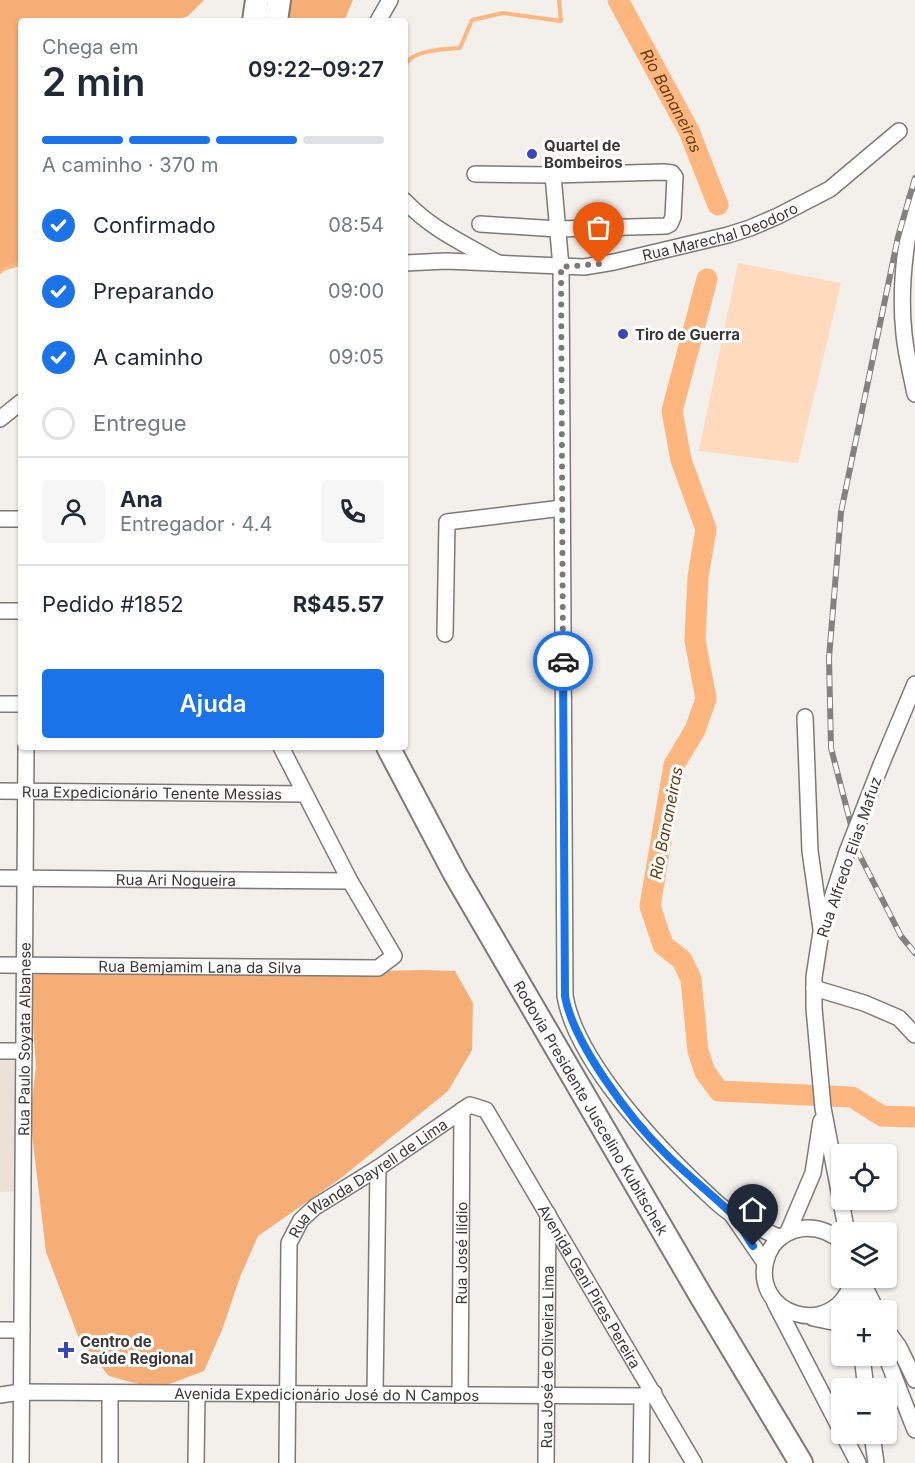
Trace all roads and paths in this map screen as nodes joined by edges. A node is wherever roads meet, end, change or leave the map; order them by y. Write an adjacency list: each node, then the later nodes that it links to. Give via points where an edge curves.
1 (257, 0): 4 (highway)
2 (279, 0): 5 (highway)
3 (390, 0): 6 (street)
4 (254, 18)
5 (276, 18)
6 (380, 18)
7 (899, 130): 16 (street, Rua Marechal Deodoro, via 830,189 769,220 728,235 614,262)
8 (476, 174): 9 (street)
9 (553, 175): 13 (street); 13 (street, via 664,172 675,177 674,218 670,224)
10 (915, 198): 17 (street, via 906,239 903,290 904,334)
11 (408, 204): 15 (street, via 443,233)
12 (480, 224): 13 (street)
13 (558, 229): 16 (street)
14 (408, 263): 15 (street, Rua Marechal Deodoro)
15 (500, 264): 16 (street, Rua Marechal Deodoro)
16 (561, 267): 20 (street)
17 (915, 394)
18 (18, 405): 19 (street)
19 (0, 420)
20 (562, 508): 25 (street, via 447,522); 52 (street, via 567,1008 592,1061 632,1115 663,1151)
21 (0, 519): 22 (street)
22 (18, 519)
23 (0, 611): 24 (street)
24 (18, 611)
25 (445, 634)
26 (915, 684): 40 (street, Rua Alfredo Elias Mafuz, bridge, via 848,852)
27 (0, 704): 28 (street)
28 (18, 704)
29 (805, 717): 40 (street, via 810,851)
30 (26, 750): 35 (street, Rua Paulo Soyata Albanese)
31 (282, 750): 36 (street)
32 (372, 750): 86 (highway, Rodovia Presidente Juscelino Kubitschek, via 393,793)
33 (390, 750): 87 (highway, Rodovia Presidente Juscelino Kubitschek, via 455,874)
34 (0, 791): 35 (street, Rua Expedicionário Tenente Messias)
35 (26, 791): 36 (street, Rua Expedicionário Tenente Messias); 38 (street, Rua Paulo Soyata Albanese)
36 (304, 794): 39 (street)
37 (0, 878): 38 (street, Rua Ari Nogueira)
38 (25, 878): 39 (street, Rua Ari Nogueira); 42 (street, Rua Paulo Soyata Albanese)
39 (350, 881): 42 (street, Rua Bemjamim Lana da Silva, via 393,956 378,968)
40 (821, 932): 43 (street, Rua Alfredo Elias Mafuz)
41 (0, 965): 42 (street, Rua Bemjamim Lana da Silva)
42 (24, 966): 46 (street, Rua Paulo Soyata Albanese)
43 (814, 988): 44 (street, via 899,1018); 47 (street, Rua Alfredo Elias Mafuz)
44 (915, 1035)
45 (0, 1051): 46 (street)
46 (24, 1051): 62 (street, Rua Paulo Soyata Albanese)
47 (823, 1108): 53 (street, Rua Alfredo Elias Mafuz); 55 (street, Rua Alfredo Elias Mafuz, via 813,1173)
48 (462, 1110): 49 (street, Rua Wanda Dayrell de Lima, via 470,1106); 50 (street, Rua Wanda Dayrell de Lima); 73 (street, Rua José Ilídio)
49 (486, 1110): 51 (street, Avenida Geni Pires Pereira)
50 (378, 1168): 69 (street, Rua Wanda Dayrell de Lima, via 315,1207 301,1220 289,1243); 70 (street)
51 (548, 1213): 71 (street, Avenida Geni Pires Pereira); 74 (street, Rua José de Oliveira Lima)
52 (730, 1213): 55 (street); 56 (street)
53 (845, 1222)
54 (831, 1233): 55 (street, via 803,1228)
55 (784, 1235): 56 (street, Rua Alfredo Elias Mafuz, via 770,1249)
56 (765, 1263): 58 (street, via 766,1287)
57 (851, 1288): 59 (street, via 833,1310)
58 (772, 1297): 59 (street, via 794,1314); 75 (street)
59 (807, 1317): 60 (street)
60 (831, 1322)
61 (0, 1330): 62 (street)
62 (22, 1330): 66 (street, Rua Paulo Soyata Albanese)
63 (897, 1361): 65 (street)
64 (895, 1366): 76 (street)
65 (915, 1380)
66 (21, 1392): 67 (street, Avenida Expedicionário José do N Campos); 72 (street, Avenida Expedicionário José do N Campos); 79 (street, Rua Paulo Soyata Albanese)
67 (110, 1393): 68 (street, Avenida Expedicionário José do N Campos); 80 (street)
68 (197, 1393): 69 (street, Avenida Expedicionário José do N Campos); 81 (street)
69 (288, 1394): 70 (street, Avenida Expedicionário José do N Campos); 82 (street, Rua Wanda Dayrell de Lima)
70 (375, 1394): 73 (street, Avenida Expedicionário José do N Campos)
71 (648, 1394): 74 (street, Avenida Expedicionário José do N Campos); 84 (street); 85 (street, Avenida Geni Pires Pereira)
72 (0, 1395)
73 (460, 1395): 74 (street, Avenida Expedicionário José do N Campos)
74 (546, 1395): 83 (street, Rua José de Oliveira Lima)
75 (831, 1412)
76 (914, 1421)
77 (848, 1444): 88 (street)
78 (873, 1444): 89 (street)
79 (21, 1463)
80 (110, 1463)
81 (196, 1463)
82 (287, 1463)
83 (546, 1463)
84 (641, 1463)
85 (694, 1463)
86 (784, 1463)
87 (801, 1463)
88 (858, 1463)
89 (876, 1463)

